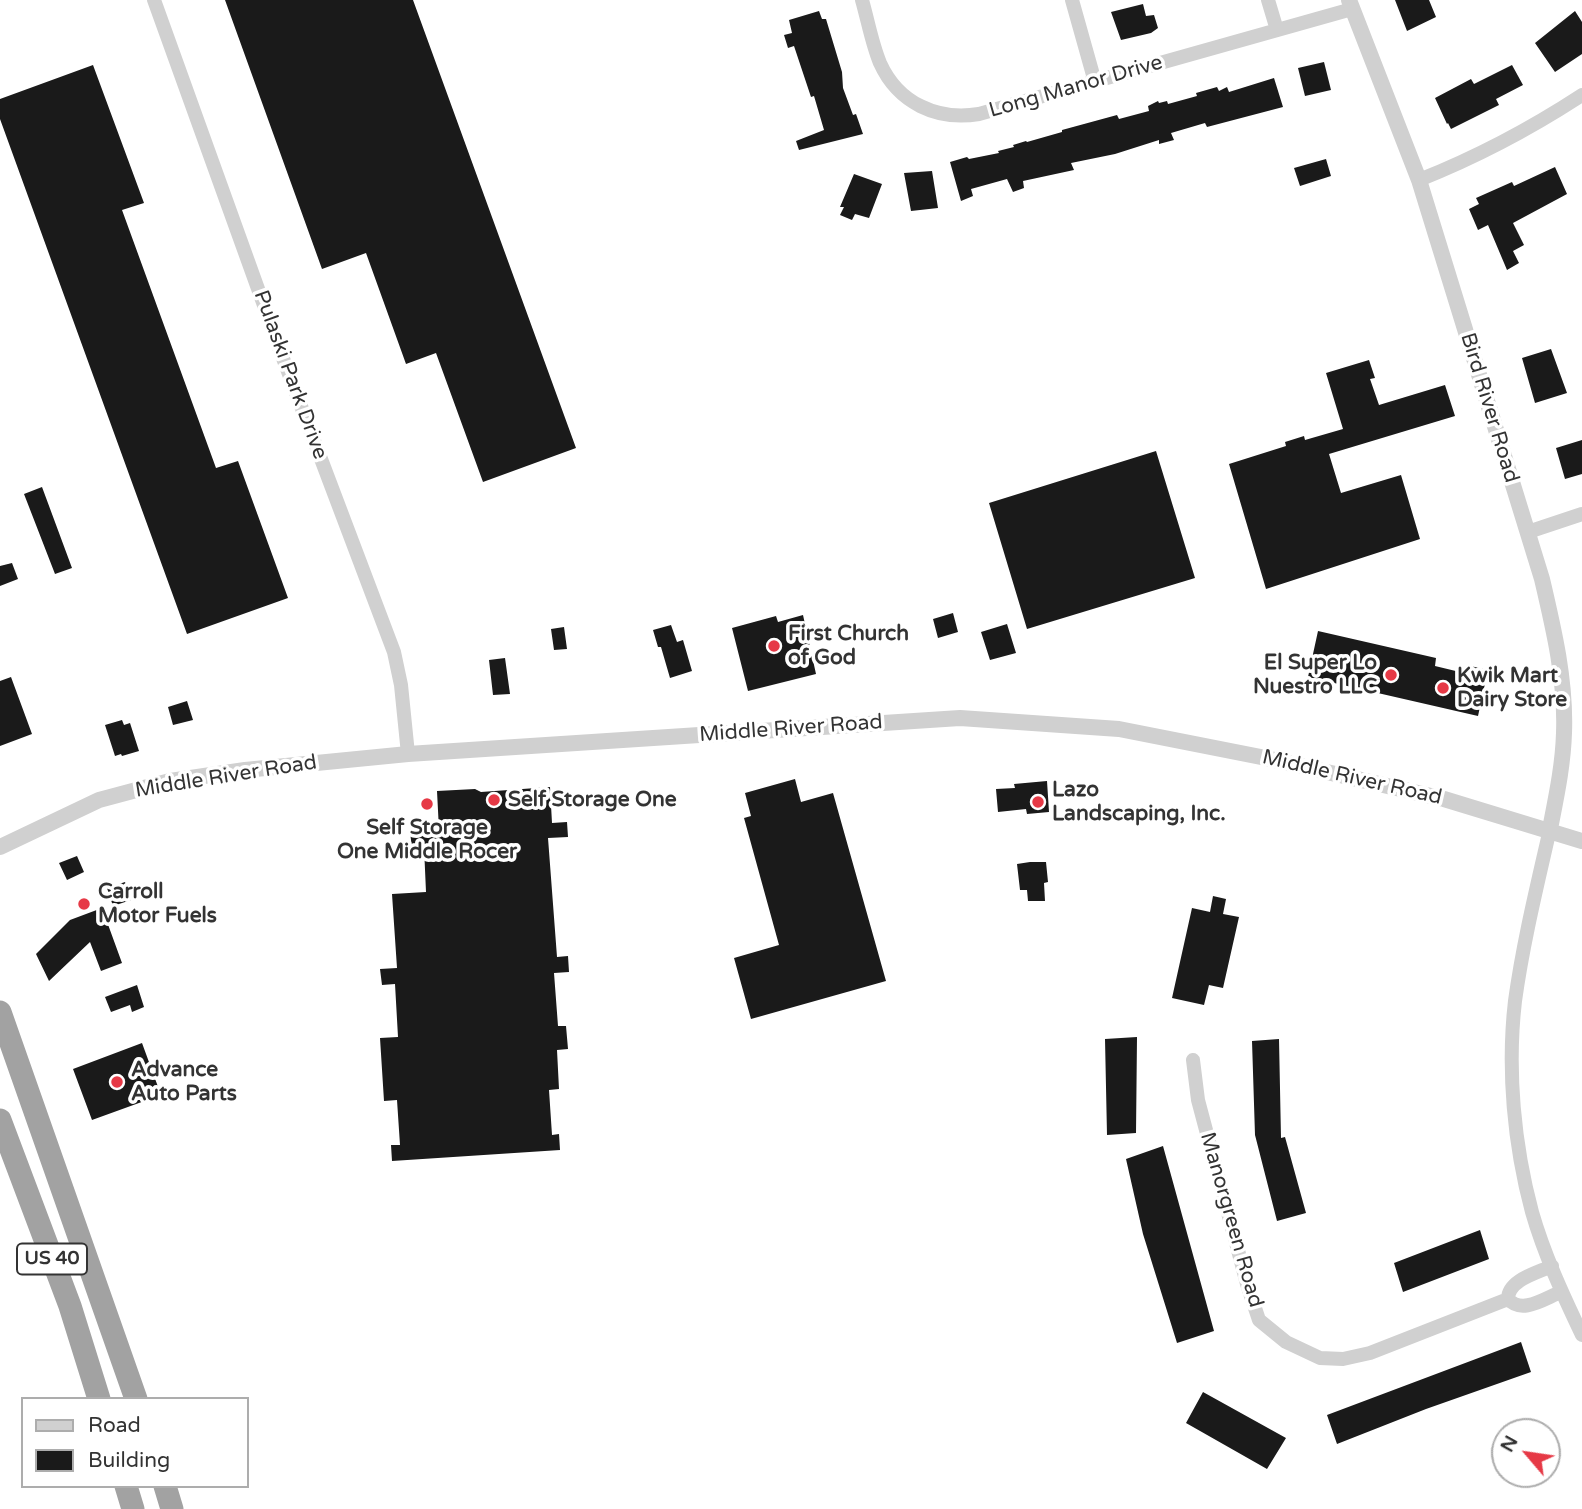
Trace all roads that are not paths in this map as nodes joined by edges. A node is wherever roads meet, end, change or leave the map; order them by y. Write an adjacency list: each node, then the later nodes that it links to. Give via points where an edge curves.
1 (154, 0): 12 (street, Pulaski Park Drive, via 394,652)
2 (862, 0): 7 (street, Long Manor Drive, via 887,77 899,92 929,111 964,117)
3 (1072, 0): 7 (street)
4 (1268, 0): 6 (street)
5 (1350, 4): 6 (street, Long Manor Drive); 9 (street, Bird River Road)
6 (1277, 30): 7 (street, Long Manor Drive)
7 (1095, 82)
8 (1582, 94): 9 (street, via 1510,139)
9 (1419, 180): 11 (street, Bird River Road)
10 (1582, 514): 11 (street)
11 (1528, 532): 13 (street, Bird River Road, via 1555,635 1562,684 1564,733)
12 (408, 754): 13 (street, Middle River Road, via 943,718 1013,720 1119,729 1266,758); 15 (street, Middle River Road, via 170,781 99,800)
13 (1550, 829): 14 (street, Middle River Road); 19 (street, via 1515,1001 1512,1048 1521,1160 1532,1213)
14 (1582, 841)
15 (0, 847)
16 (0, 1012): 24 (highway, US 40)
17 (1193, 1060): 21 (street, Manorgreen Road, via 1198,1100 1247,1284 1259,1320 1286,1342 1320,1357 1343,1359 1370,1353)
18 (0, 1120): 23 (highway, US 40, via 70,1306)
19 (1552, 1266): 20 (street); 21 (street, Manorgreen Road, via 1512,1285)
20 (1562, 1292): 21 (street, Manorgreen Road, via 1521,1308); 22 (street)
21 (1508, 1299)
22 (1582, 1335)
23 (98, 1397)
24 (135, 1397)
25 (127, 1488): 27 (highway)
26 (166, 1488): 28 (highway)
27 (133, 1509)
28 (172, 1509)

